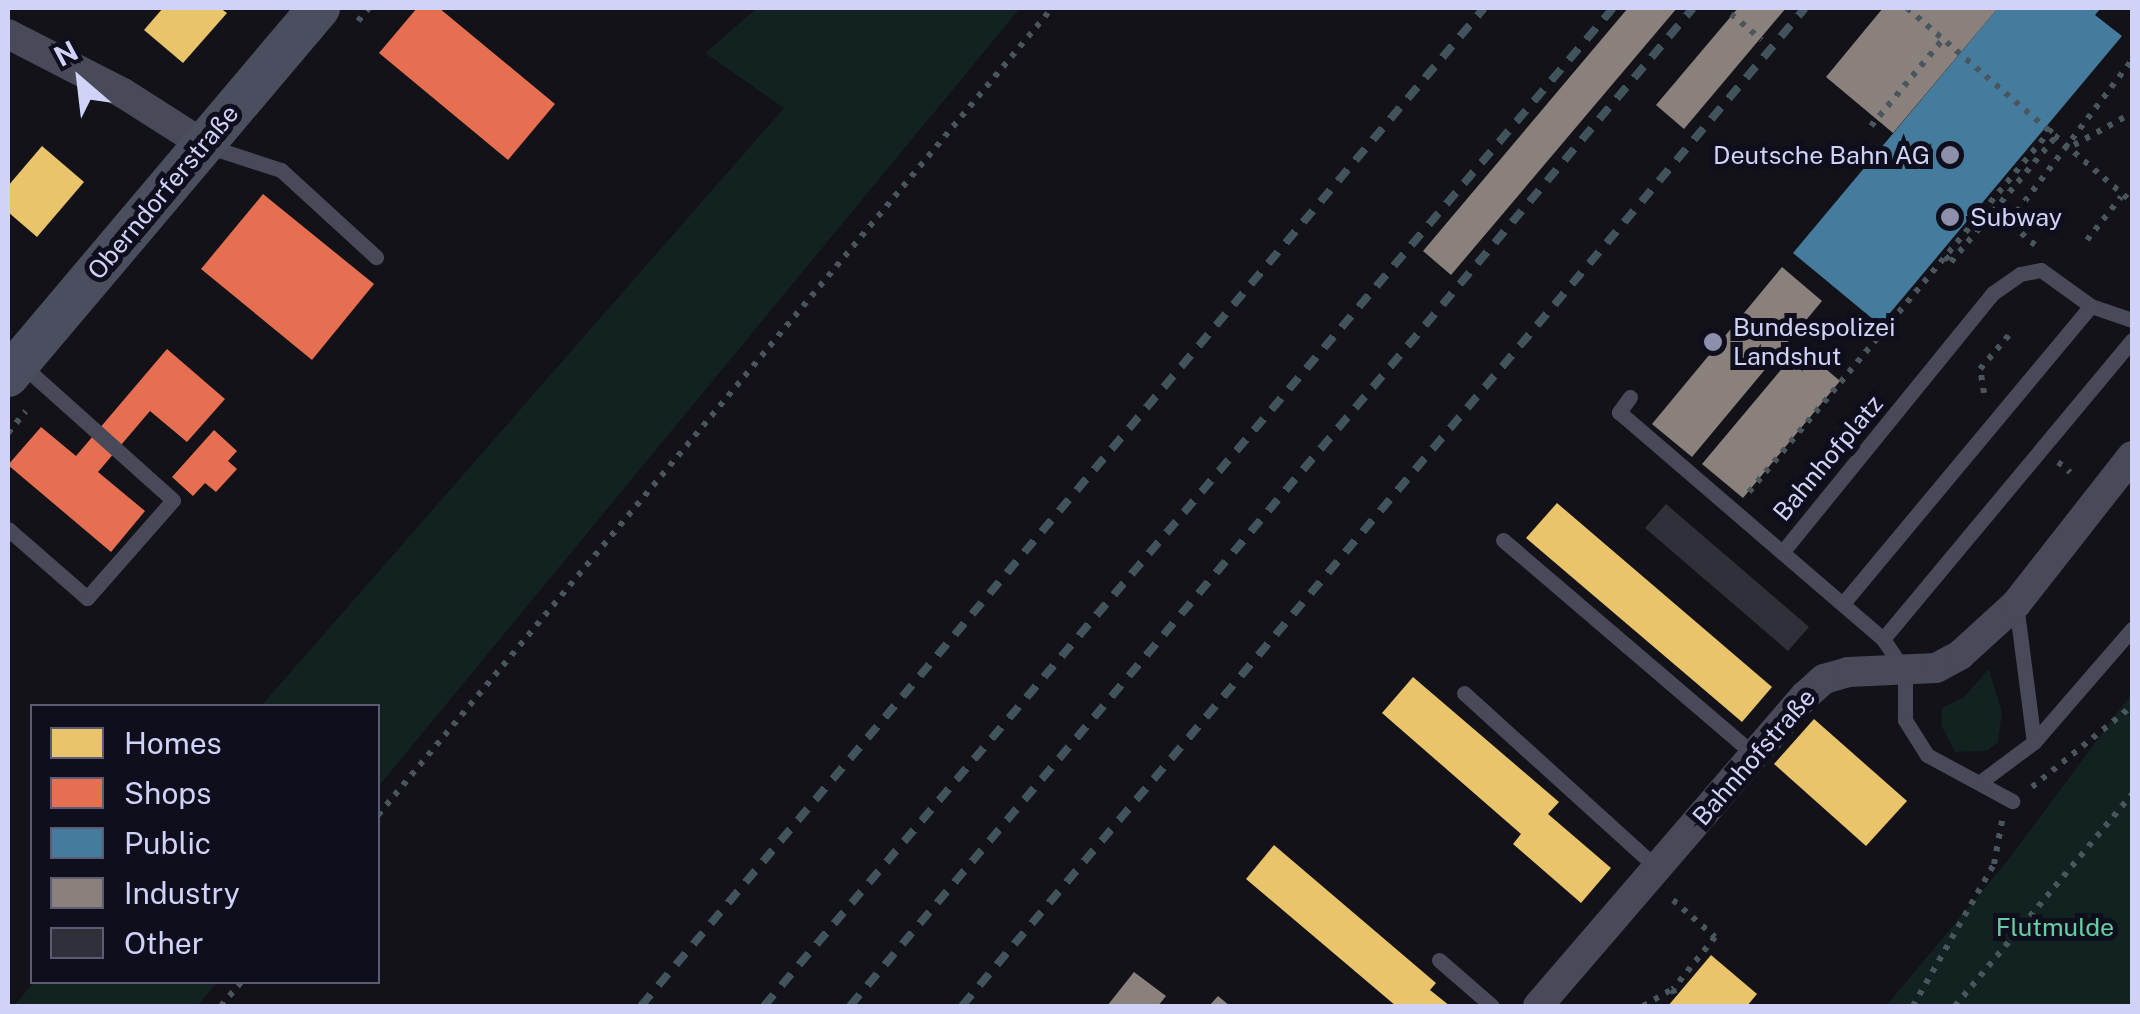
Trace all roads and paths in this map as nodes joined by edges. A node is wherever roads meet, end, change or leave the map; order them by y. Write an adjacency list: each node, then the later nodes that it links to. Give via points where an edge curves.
1 (319, 8): 12 (main road, Oberndorferstraße)
2 (1052, 8): 45 (path)
3 (1907, 8): 6 (path)
4 (1732, 14): 7 (path)
5 (8, 34): 12 (street)
6 (1944, 38): 10 (path); 11 (path)
7 (1762, 40)
8 (2132, 60): 13 (path)
9 (2132, 113): 13 (path)
10 (1871, 126)
11 (2055, 130): 13 (path); 20 (path, via 1952,262 1945,256)
12 (203, 144): 18 (lane, via 280,170); 25 (main road, Oberndorferstraße)
13 (2073, 145): 14 (path); 17 (path, via 2009,222)
14 (2121, 198): 15 (path); 16 (path)
15 (2132, 202)
16 (2087, 240)
17 (2034, 241)
18 (376, 257)
19 (2092, 306): 21 (lane, Bahnhofplatz); 32 (lane, Bahnhofplatz, via 2042,270 2020,274 1993,293); 33 (lane)
20 (1894, 318): 22 (path); 29 (path)
21 (2132, 320)
22 (1882, 324)
23 (2008, 335): 27 (path, via 1980,370)
24 (2132, 340): 36 (lane)
25 (13, 369): 30 (lane, via 173,500 87,598)
26 (1630, 397): 29 (lane, via 1619,412)
27 (1986, 402)
28 (2132, 456): 34 (street, Bahnhofstraße)
29 (1735, 509): 32 (lane)
30 (8, 530)
31 (1503, 540): 41 (lane)
32 (1784, 550): 33 (lane, Bahnhofplatz)
33 (1845, 601): 36 (lane, Bahnhofplatz)
34 (2016, 604): 37 (street, Bahnhofstraße, via 1960,655 1936,668); 40 (lane)
35 (2132, 629): 40 (lane)
36 (1883, 639): 37 (lane, Bahnhofplatz)
37 (1905, 672): 41 (street, Bahnhofstraße, via 1824,679); 42 (lane, via 1900,700 1914,739 1943,768)
38 (1464, 693): 46 (lane)
39 (2132, 706): 44 (path)
40 (2034, 742): 42 (lane)
41 (1755, 755): 46 (street, Bahnhofstraße)
42 (1983, 780): 44 (lane)
43 (2132, 794): 54 (path)
44 (2012, 801): 53 (path, via 1994,864)
45 (380, 812)
46 (1653, 874): 51 (street, Bahnhofstraße); 52 (path, via 1715,937 1674,992)
47 (1439, 960): 50 (lane)
48 (239, 984): 49 (path)
49 (221, 1006)
50 (1492, 1006)
51 (1538, 1006)
52 (1643, 1006)
53 (1914, 1006)
54 (1955, 1006)

